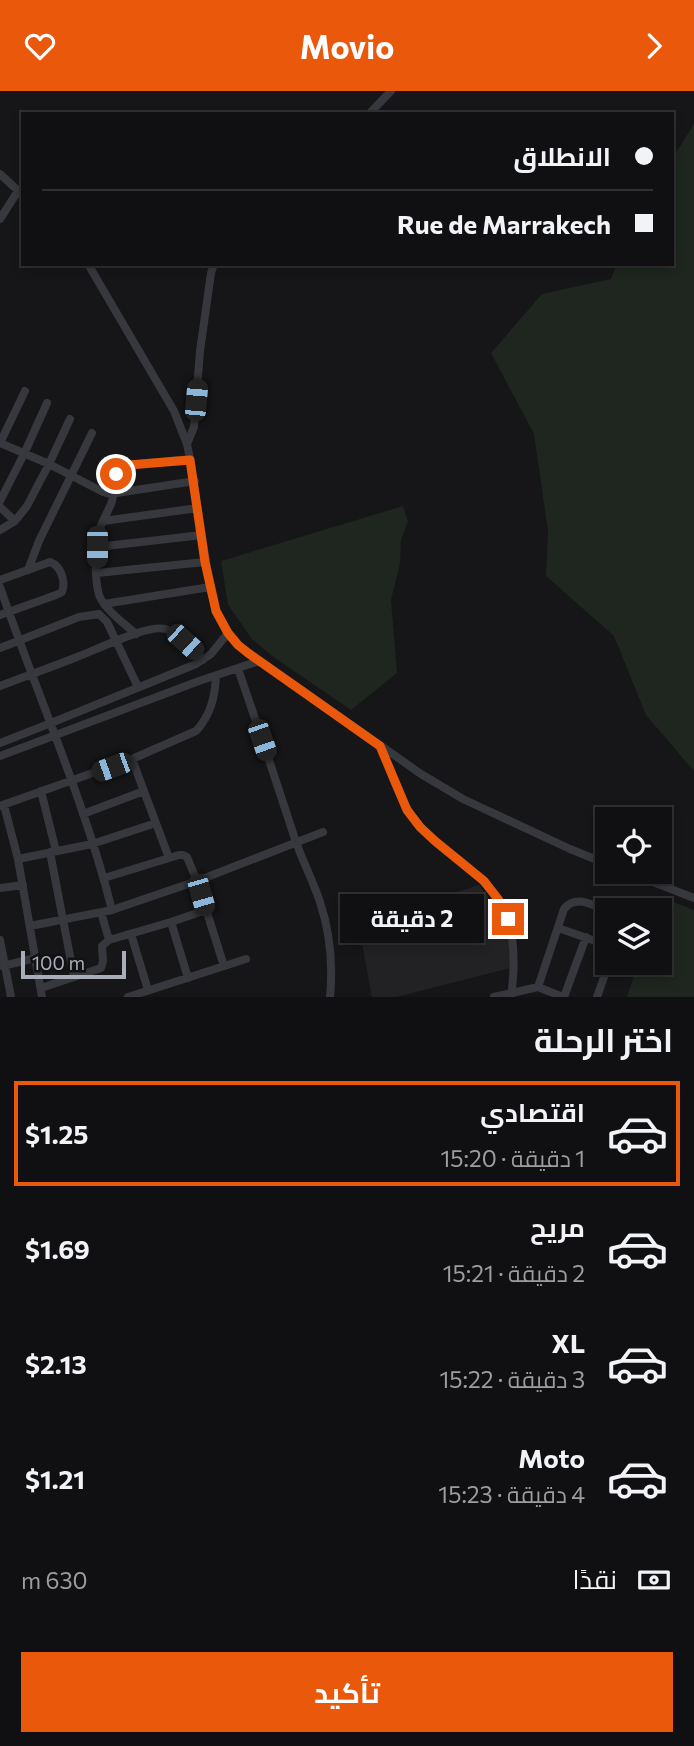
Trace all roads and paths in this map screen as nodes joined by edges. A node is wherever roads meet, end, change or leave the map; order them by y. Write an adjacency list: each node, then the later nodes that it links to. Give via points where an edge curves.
1 (390, 91): 2 (street)
2 (371, 112)
3 (0, 174): 4 (street)
4 (20, 193): 5 (street)
5 (0, 219)
6 (89, 266): 13 (street, via 174,411)
7 (213, 266): 13 (street, via 194,427)
8 (24, 391): 12 (street)
9 (47, 403): 14 (street)
10 (70, 419): 16 (street)
11 (92, 433): 17 (street)
12 (0, 443): 14 (street)
13 (187, 444): 15 (street)
14 (24, 454): 16 (street); 20 (street)
15 (190, 460): 18 (street); 19 (street, via 123,467)
16 (49, 464): 17 (street); 23 (street)
17 (72, 474): 19 (street); 29 (street)
18 (195, 481): 19 (street); 22 (street)
19 (109, 493): 24 (street, via 111,505)
20 (0, 501)
21 (0, 507): 23 (street)
22 (198, 508): 24 (street); 26 (street)
23 (15, 521): 25 (street)
24 (103, 521): 27 (street)
25 (0, 530)
26 (202, 535): 27 (street); 28 (street)
27 (97, 547): 30 (street)
28 (205, 562): 30 (street); 33 (street)
29 (28, 570): 31 (street); 35 (street, via 53,563 63,579 62,592)
30 (97, 573): 34 (street)
31 (0, 580)
32 (0, 587): 35 (street)
33 (210, 587): 34 (street); 36 (street)
34 (104, 604): 37 (street)
35 (4, 613): 38 (street)
36 (228, 633): 41 (street); 42 (street)
37 (136, 634): 39 (street); 41 (street, via 163,628)
38 (19, 641): 39 (street, via 93,614 103,616); 40 (street); 44 (street)
39 (117, 641): 44 (street); 47 (street)
40 (0, 648)
41 (203, 660): 47 (street)
42 (259, 661): 43 (street); 51 (street)
43 (238, 669): 45 (street); 61 (street)
44 (31, 673): 46 (street); 48 (street)
45 (216, 675): 49 (street); 53 (street, via 209,714 197,731)
46 (0, 685)
47 (138, 687): 48 (street)
48 (51, 723): 49 (street); 50 (street)
49 (56, 735): 52 (street); 54 (street)
50 (0, 743)
51 (380, 746): 66 (street, via 463,799); 96 (street, via 407,810 420,827 484,881 498,899 513,933)
52 (0, 756)
53 (132, 759): 54 (street); 56 (street)
54 (71, 781): 55 (street); 58 (street)
55 (41, 791): 57 (street); 63 (street)
56 (144, 791): 58 (street); 59 (street)
57 (2, 805): 65 (street)
58 (83, 814): 62 (street)
59 (156, 823): 62 (street); 64 (street)
60 (323, 831): 61 (street)
61 (297, 843): 68 (street); 99 (street, via 330,942)
62 (92, 844): 63 (street); 67 (street)
63 (53, 851): 65 (street); 77 (street)
64 (169, 858): 67 (street); 68 (street, via 187,857)
65 (18, 859): 70 (street)
66 (595, 859)
67 (104, 878): 74 (street)
68 (197, 881): 74 (street); 75 (street)
69 (658, 884): 72 (street)
70 (23, 885): 71 (street); 79 (street)
71 (0, 888)
72 (694, 898)
73 (595, 906): 80 (street, via 582,901 569,903)
74 (112, 910): 76 (street)
75 (206, 910): 78 (street); 89 (street)
76 (101, 912): 77 (street); 84 (street)
77 (63, 919): 79 (street); 91 (street)
78 (171, 922): 81 (street); 92 (street)
79 (30, 926): 86 (street)
80 (558, 928): 82 (street); 93 (street)
81 (131, 934): 84 (street); 94 (street)
82 (586, 937): 85 (street); 102 (street)
83 (0, 940): 88 (street)
84 (109, 940): 91 (street, via 102,946 101,968)
85 (595, 940)
86 (35, 958): 88 (street); 95 (street)
87 (246, 959): 89 (street)
88 (3, 966): 97 (street)
89 (224, 966): 92 (street)
90 (605, 975): 103 (street)
91 (74, 977): 95 (street)
92 (188, 978): 94 (street)
93 (538, 988): 96 (street); 101 (street); 102 (street)
94 (148, 991): 98 (street)
95 (42, 993)
96 (512, 995): 100 (street)
97 (11, 997)
98 (128, 997)
99 (330, 997)
100 (494, 997)
101 (542, 997)
102 (563, 997)
103 (597, 997)

